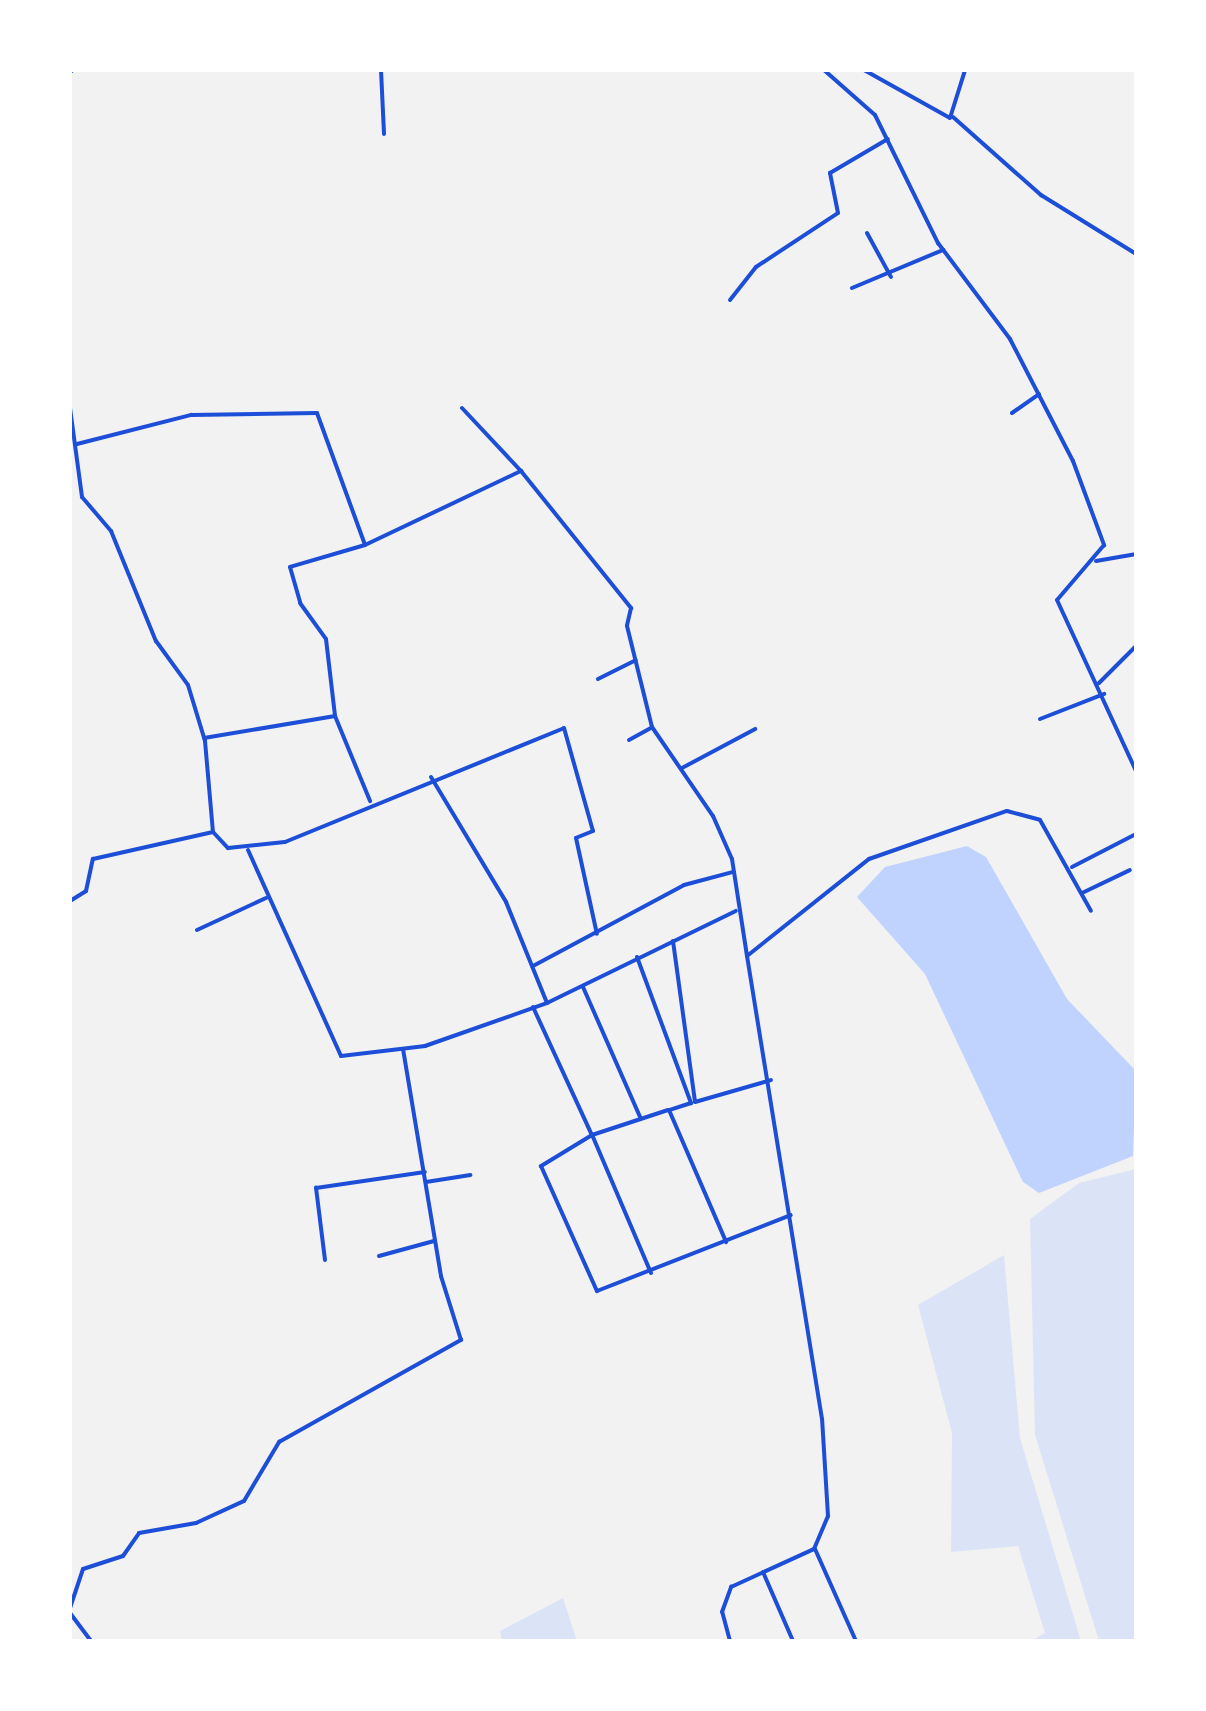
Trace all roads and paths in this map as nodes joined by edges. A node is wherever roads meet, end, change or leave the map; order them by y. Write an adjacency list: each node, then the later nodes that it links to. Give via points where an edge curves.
1 (382, 70): 7 (street)
2 (824, 70): 5 (street)
3 (864, 70): 6 (street)
4 (965, 70): 6 (street)
5 (836, 71): 8 (street)
6 (953, 116): 11 (street, via 1041,196)
7 (384, 134)
8 (888, 138): 10 (street); 14 (street, via 830,173 838,213 756,267)
9 (867, 234): 12 (street)
10 (943, 250): 12 (street); 15 (street)
11 (1136, 254)
12 (891, 277): 13 (street)
13 (852, 288)
14 (730, 300)
15 (1039, 394): 18 (street); 23 (street, via 1102,538)
16 (70, 408): 19 (street)
17 (462, 408): 20 (street)
18 (1012, 413)
19 (77, 444): 21 (street, via 192,415 317,413); 33 (street, via 82,497 111,531)
20 (521, 470): 21 (street); 25 (street, via 630,608)
21 (366, 545): 29 (street, via 291,560 300,604 326,639)
22 (1136, 554): 23 (street)
23 (1096, 561): 27 (street, via 1057,600)
24 (1136, 646): 27 (street)
25 (636, 660): 26 (street); 31 (street)
26 (598, 679)
27 (1098, 683): 28 (street)
28 (1104, 694): 30 (street); 36 (street)
29 (336, 716): 33 (street); 38 (street)
30 (1040, 719)
31 (652, 727): 34 (street); 35 (street)
32 (755, 729): 35 (street)
33 (204, 738): 39 (street)
34 (629, 740)
35 (682, 768): 44 (street, via 726,839)
36 (1136, 772)
37 (431, 777): 38 (street); 51 (street, via 564,728 593,831 576,838); 55 (street)
38 (370, 801): 41 (street)
39 (213, 832): 41 (street, via 232,851); 47 (street, via 93,859 86,892)
40 (1136, 834): 42 (street)
41 (248, 850): 46 (street)
42 (1072, 868): 45 (street); 53 (street, via 1040,820 1007,811 869,860)
43 (1130, 870): 45 (street)
44 (732, 872): 48 (street); 51 (street, via 684,885)
45 (1082, 893): 49 (street)
46 (266, 898): 50 (street); 59 (street, via 333,1051)
47 (70, 901)
48 (736, 911): 52 (street); 53 (street)
49 (1091, 911)
50 (197, 930)
51 (597, 934): 55 (street)
52 (672, 941): 54 (street); 61 (street)
53 (747, 956): 60 (street)
54 (636, 957): 56 (street); 61 (street)
55 (534, 966): 57 (street)
56 (582, 986): 57 (street); 63 (street)
57 (547, 1003): 58 (street)
58 (533, 1006): 59 (street); 64 (street)
59 (403, 1050): 65 (street)
60 (771, 1080): 61 (street); 68 (street)
61 (693, 1103): 62 (street)
62 (668, 1110): 63 (street); 70 (street)
63 (640, 1117): 64 (street)
64 (592, 1136): 73 (street); 73 (street, via 547,1156 542,1172 597,1291)
65 (425, 1172): 67 (street); 72 (street, via 316,1188)
66 (470, 1175): 67 (street)
67 (426, 1182): 69 (street)
68 (792, 1215): 70 (street); 74 (street, via 828,1484 826,1529)
69 (434, 1241): 71 (street); 76 (street, via 459,1342 278,1442 244,1501 196,1523 138,1533 123,1556 83,1569)
70 (726, 1242): 73 (street)
71 (380, 1256)
72 (326, 1260)
73 (651, 1273)
74 (814, 1549): 75 (street); 80 (street)
75 (763, 1572): 78 (street, via 727,1593); 79 (street)
76 (70, 1610): 77 (street)
77 (91, 1641)
78 (730, 1641)
79 (792, 1641)
80 (856, 1641)

